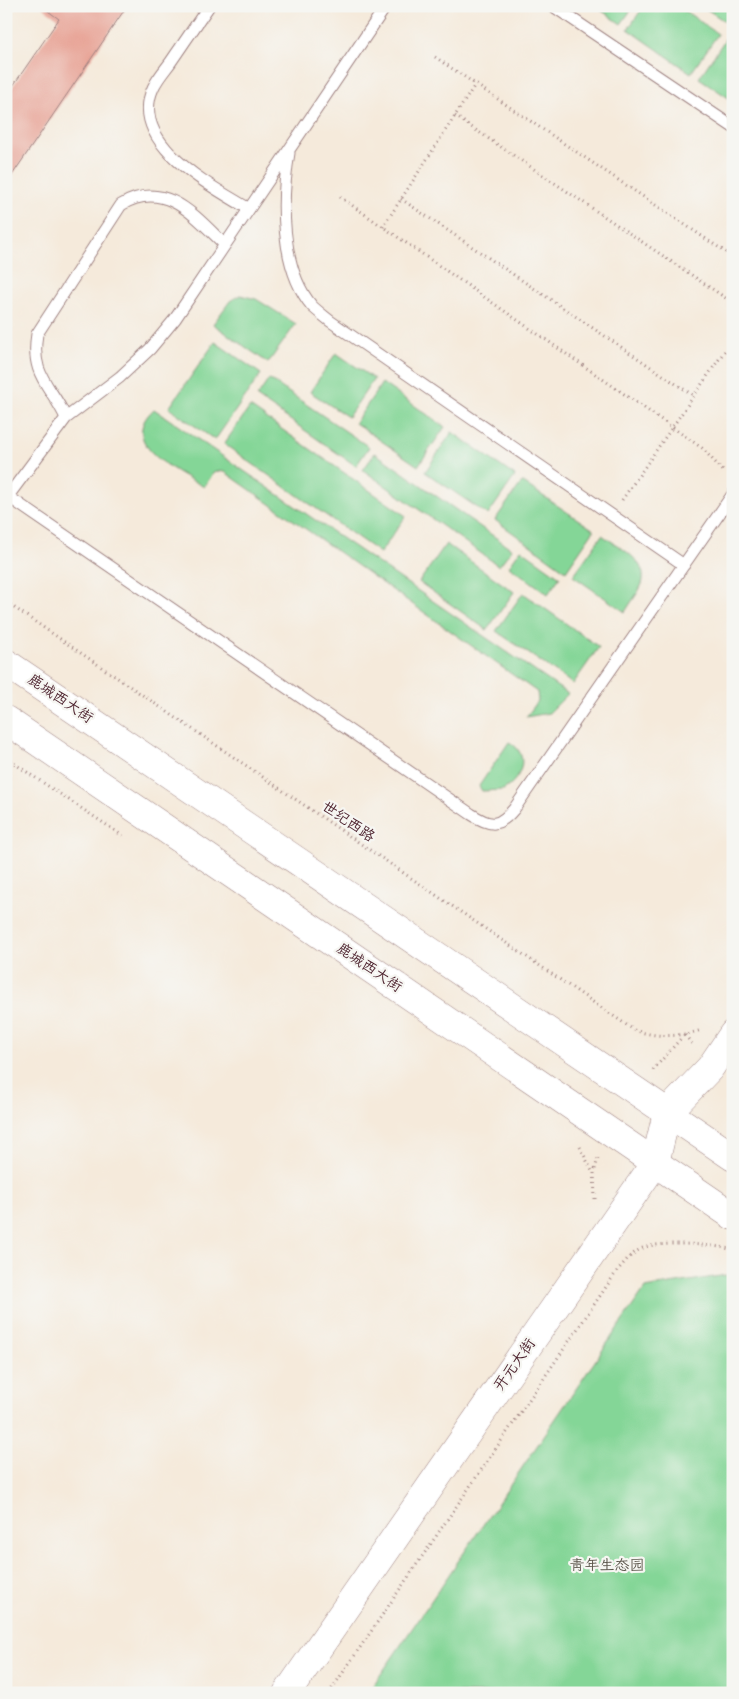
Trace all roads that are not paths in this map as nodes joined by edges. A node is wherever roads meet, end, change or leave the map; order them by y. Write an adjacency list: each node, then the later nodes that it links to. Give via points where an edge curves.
1 (209, 6): 8 (lane, via 154,86 150,113 159,141 170,155)
2 (386, 6): 5 (lane)
3 (396, 6): 5 (lane)
4 (553, 6): 6 (lane)
5 (378, 18): 7 (lane)
6 (733, 127)
7 (289, 148): 8 (lane); 13 (lane, via 284,224 297,279 312,306)
8 (249, 209): 9 (lane)
9 (225, 245): 10 (lane, via 175,319 150,349 120,377); 10 (lane, via 183,205 152,196 130,199 121,204 37,334 36,356 41,379 57,398)
10 (66, 418): 12 (lane)
11 (733, 494): 13 (lane)
12 (7, 495): 13 (lane, via 486,823 501,822 514,809)
13 (684, 565)
14 (6, 663): 17 (main road, 鹿城西大街)
15 (6, 720): 19 (main road, 鹿城西大街)
16 (733, 1034): 17 (main road, via 710,1068)
17 (667, 1113): 18 (main road, 鹿城西大街); 19 (main road, 开元大街)
18 (733, 1157)
19 (655, 1163): 20 (main road, 鹿城西大街); 21 (main road, 开元大街)
20 (733, 1216)
21 (287, 1693)

